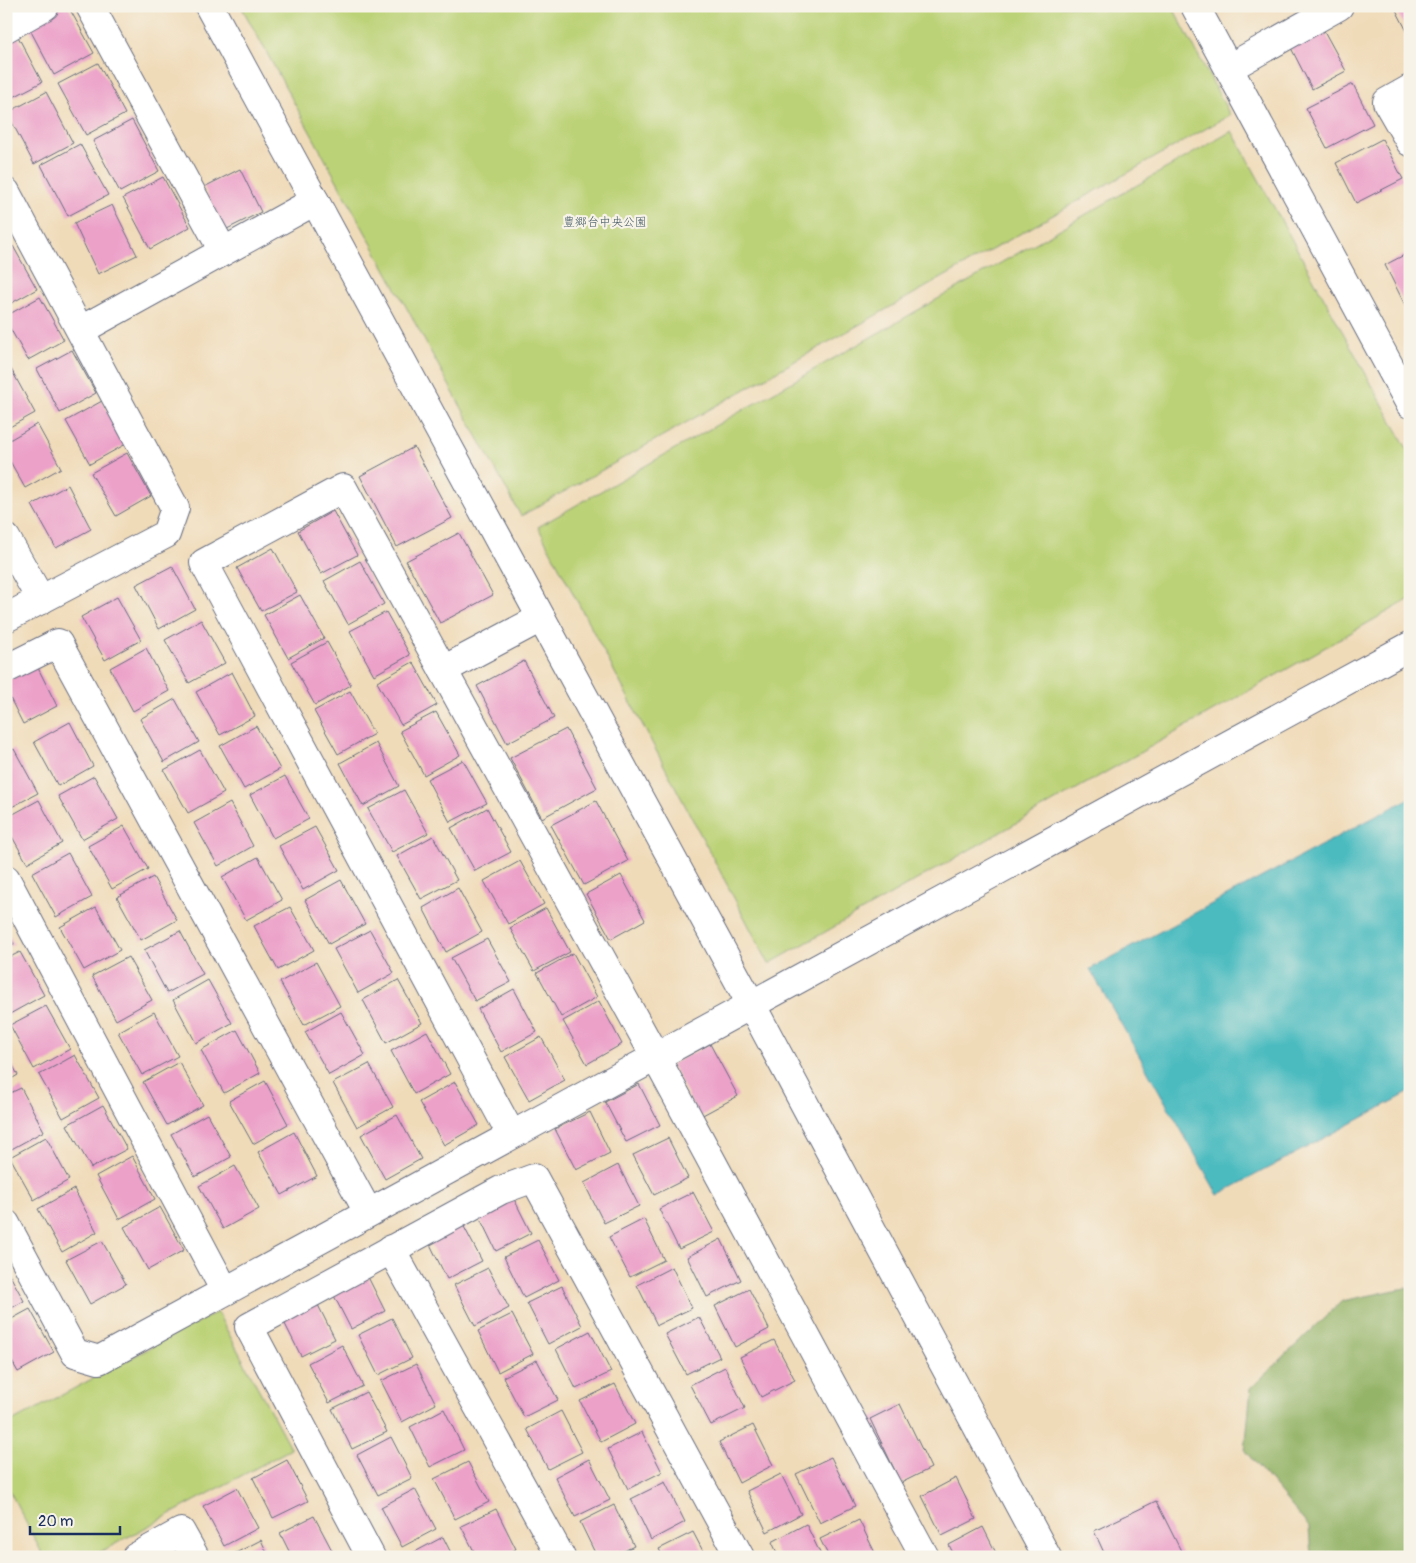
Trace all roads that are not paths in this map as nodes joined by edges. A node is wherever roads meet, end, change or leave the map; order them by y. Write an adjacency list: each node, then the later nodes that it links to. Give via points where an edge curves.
1 (45, 6): 6 (street)
2 (90, 6): 12 (street)
3 (209, 6): 11 (street)
4 (1195, 6): 7 (street)
5 (1339, 6): 7 (street)
6 (6, 28)
7 (1229, 68): 14 (street)
8 (1410, 89): 9 (street, via 1387,102)
9 (1410, 142)
10 (6, 192): 13 (street)
11 (315, 201): 12 (street); 18 (street)
12 (223, 251): 13 (street)
13 (81, 330): 16 (street, via 176,508 166,534)
14 (1410, 404)
15 (6, 538): 16 (street)
16 (41, 600): 17 (street)
17 (6, 618)
18 (542, 618): 21 (street); 23 (street)
19 (1410, 646): 23 (street)
20 (6, 669): 26 (street, via 58,643)
21 (443, 670): 24 (street); 25 (street, via 343,488 204,563)
22 (6, 878): 29 (street)
23 (751, 1004): 24 (street); 36 (street)
24 (655, 1056): 25 (street); 35 (street)
25 (511, 1134): 26 (street)
26 (368, 1212): 29 (street)
27 (6, 1224): 29 (street, via 75,1353 99,1360)
28 (391, 1250): 32 (street, via 249,1327); 33 (street); 34 (street, via 501,1190 534,1178)
29 (225, 1291)
30 (136, 1557): 31 (street, via 181,1532)
31 (195, 1557)
32 (371, 1557)
33 (561, 1557)
34 (740, 1557)
35 (924, 1557)
36 (1048, 1557)

